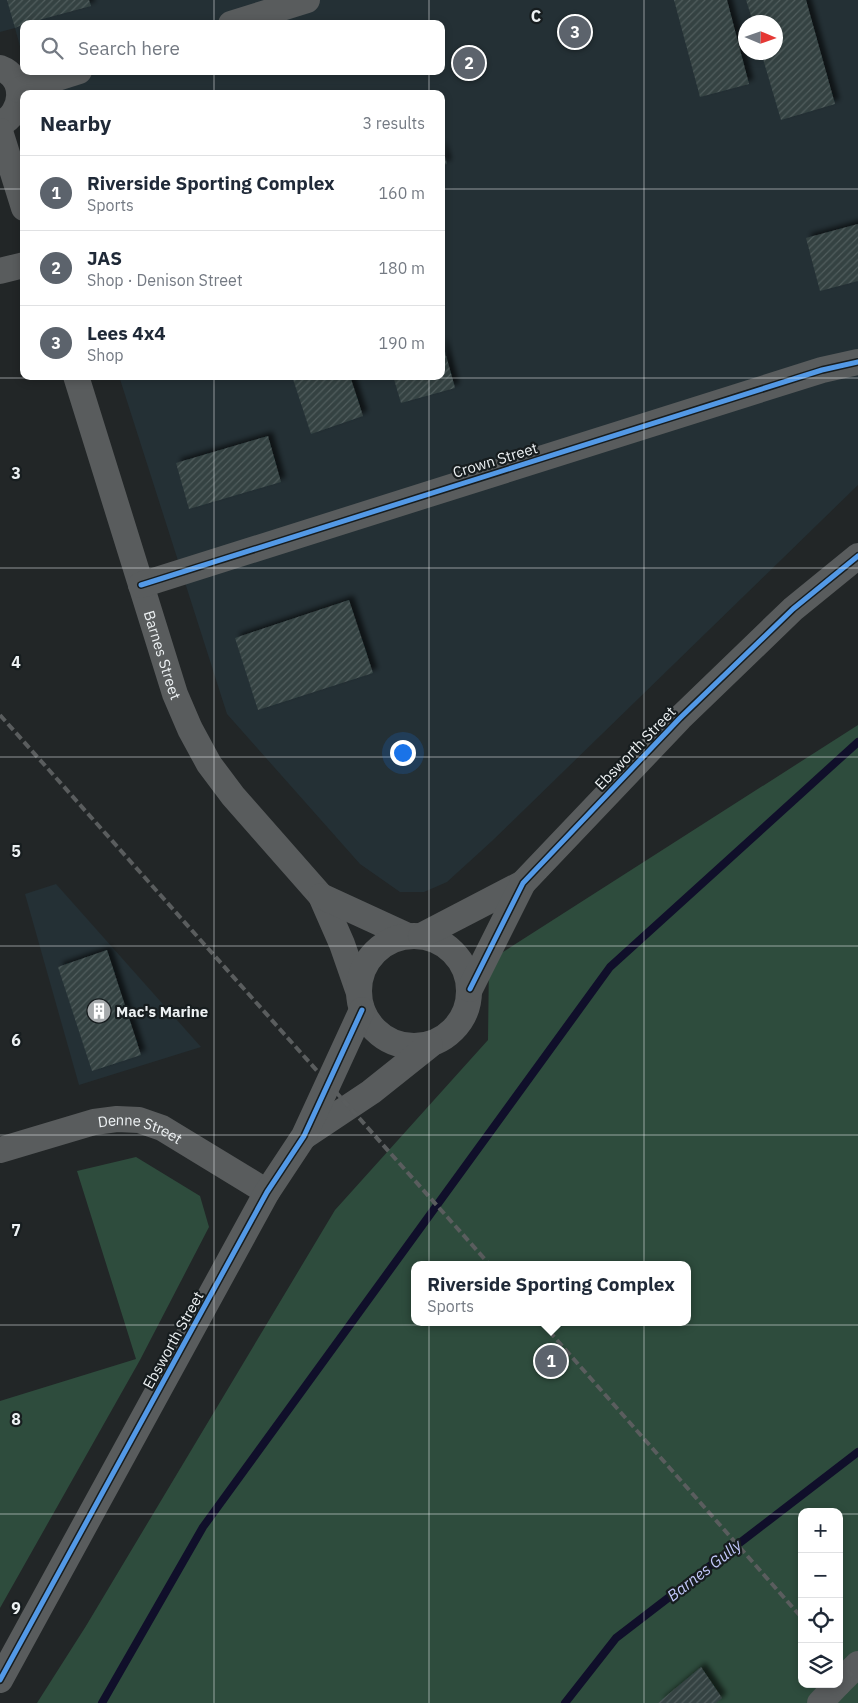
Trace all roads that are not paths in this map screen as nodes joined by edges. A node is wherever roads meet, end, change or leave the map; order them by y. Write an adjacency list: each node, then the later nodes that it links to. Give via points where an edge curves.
1 (306, 0): 2 (street)
2 (244, 20)
3 (0, 68): 5 (street, via 12,76)
4 (67, 75): 5 (street)
5 (20, 90): 6 (street, via 18,108 13,116)
6 (0, 124)
7 (0, 131): 8 (street)
8 (20, 195)
9 (20, 266): 10 (street)
10 (0, 271)
11 (858, 362): 14 (street, Crown Street, via 822,370)
12 (77, 380): 14 (street, Barnes Street)
13 (858, 556): 15 (street, Ebsworth Street, via 794,610 687,712)
14 (141, 585): 16 (street, Barnes Street, via 175,694 208,764)
15 (524, 883): 17 (street, Ebsworth Street); 18 (street, Ebsworth Street)
16 (321, 896): 17 (street, Barnes Street); 19 (street, Barnes Street, via 342,944)
17 (415, 936): 18 (street, via 436,940 450,948 467,973); 19 (street, via 393,940 379,948 365,967)
18 (470, 989): 20 (street, via 460,1024 446,1037)
19 (360, 1000): 20 (street, via 369,1024 382,1036 396,1044); 21 (street, Ebsworth Street)
20 (430, 1045): 21 (street, Ebsworth Street, via 370,1092)
21 (304, 1136): 23 (street, Ebsworth Street)
22 (0, 1150): 23 (street, Denne Street, via 94,1122 139,1120 162,1128)
23 (268, 1192): 25 (street, Ebsworth Street)
24 (858, 1664): 26 (street)
25 (0, 1680)
26 (843, 1680)
27 (835, 1688): 28 (street)
28 (820, 1703)

